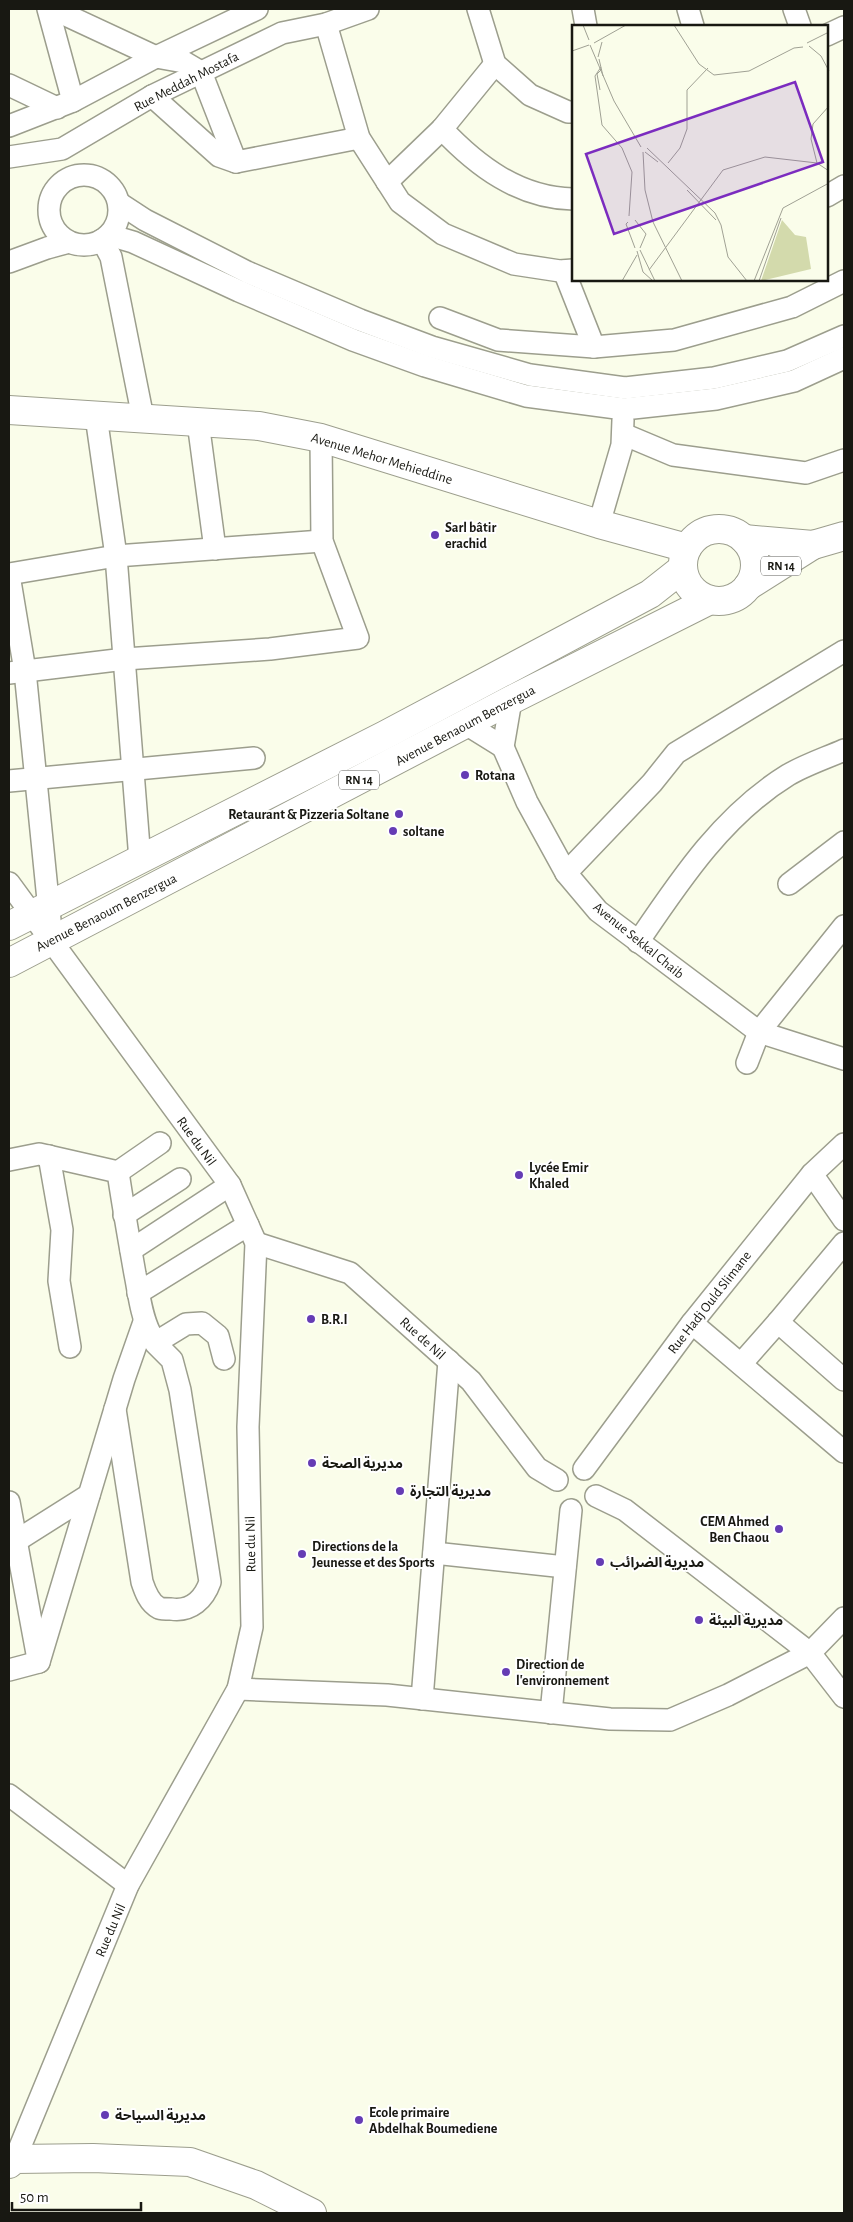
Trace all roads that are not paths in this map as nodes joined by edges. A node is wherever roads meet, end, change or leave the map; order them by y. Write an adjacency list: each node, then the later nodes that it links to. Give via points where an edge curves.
1 (48, 9): 22 (street)
2 (52, 9): 17 (street)
3 (257, 9): 17 (street)
4 (261, 9): 15 (street)
5 (368, 9): 10 (street, Rue Meddah Mostafa)
6 (478, 9): 18 (street)
7 (582, 9): 11 (street)
8 (688, 9): 12 (street)
9 (794, 9): 13 (street)
10 (326, 24): 15 (street, Rue Meddah Mostafa); 26 (street)
11 (586, 25)
12 (693, 25)
13 (800, 25)
14 (844, 27): 16 (street)
15 (282, 33): 19 (street, Rue Meddah Mostafa)
16 (828, 35)
17 (156, 57): 19 (street, via 184,62); 22 (street)
18 (495, 64): 23 (street, via 530,94); 25 (street)
19 (201, 72): 21 (street, Rue Meddah Mostafa); 29 (street)
20 (9, 85): 22 (street)
21 (152, 96): 27 (street, Rue Meddah Mostafa); 29 (street, via 219,156)
22 (65, 104): 24 (street)
23 (572, 112)
24 (9, 126)
25 (442, 129): 31 (street); 34 (street, via 465,153 501,179 525,190)
26 (359, 138): 29 (street); 31 (street)
27 (62, 149): 28 (street, Rue Meddah Mostafa); 30 (street)
28 (9, 157)
29 (236, 162)
30 (72, 176): 35 (street, via 82,174 102,179 110,185); 37 (street, via 55,189 48,208 54,228)
31 (387, 182): 39 (street, via 400,202 443,234 514,264)
32 (844, 186): 33 (street)
33 (828, 195)
34 (572, 199)
35 (119, 203): 36 (street, via 118,220); 42 (street, via 145,220 248,272 360,320 432,346 530,375 625,388 714,378 787,361)
36 (106, 238): 37 (street, via 86,245); 45 (street, via 134,242 353,340 425,366 526,396); 48 (street)
37 (69, 242): 38 (street)
38 (9, 262)
39 (568, 271): 43 (street)
40 (844, 282): 43 (street, via 792,307 674,340)
41 (440, 318): 43 (street, via 498,340)
42 (844, 336)
43 (594, 347)
44 (844, 358): 45 (street, via 794,381 716,399)
45 (624, 409): 50 (street)
46 (9, 410): 47 (main road, Avenue Mehor Mehieddine)
47 (96, 416): 48 (main road, Avenue Mehor Mehieddine); 59 (street)
48 (143, 418): 49 (main road, Avenue Mehor Mehieddine)
49 (198, 422): 51 (main road, Avenue Mehor Mehieddine, via 259,426); 58 (street)
50 (623, 434): 52 (street, via 673,455 806,473); 53 (street)
51 (321, 438): 53 (main road, Avenue Mehor Mehieddine); 56 (street)
52 (844, 460)
53 (599, 524): 60 (main road, Avenue Mehor Mehieddine)
54 (844, 536): 57 (main road, RN 14)
55 (744, 539): 57 (main road, RN 14); 60 (main road, via 720,529 706,531 695,538); 62 (main road, via 752,549 755,562 754,575)
56 (322, 541): 58 (street); 65 (street, via 358,638 270,649)
57 (814, 545): 62 (main road, RN 14)
58 (215, 549): 59 (street)
59 (116, 556): 61 (street); 65 (street)
60 (685, 558): 63 (main road, via 688,585); 76 (main road, Avenue Benaoum Benzergua / RN 14, via 650,594)
61 (9, 574): 66 (street)
62 (748, 586): 63 (main road, via 731,599)
63 (710, 600): 67 (main road, Avenue Benaoum Benzergua / RN 14)
64 (844, 651): 77 (street, via 676,753 652,783)
65 (125, 659): 66 (street); 72 (street)
66 (17, 672): 73 (street)
67 (512, 700): 68 (main road, Avenue Benaoum Benzergua / RN 14); 69 (street)
68 (466, 724): 69 (street); 82 (main road, Avenue Benaoum Benzergua / RN 14)
69 (503, 747): 77 (street, Avenue Sekkal Chaib, via 527,802)
70 (844, 750): 83 (street, via 789,775 742,809 685,873)
71 (254, 758): 72 (street)
72 (133, 769): 73 (street); 76 (street)
73 (36, 778): 74 (street); 80 (street)
74 (9, 781)
75 (844, 842): 79 (street)
76 (140, 860): 80 (main road, Avenue Benaoum Benzergua / RN 14)
77 (566, 873): 83 (street, Avenue Sekkal Chaib, via 598,911)
78 (9, 883): 80 (street)
79 (789, 884)
80 (30, 915): 82 (street)
81 (844, 926): 85 (street)
82 (52, 941): 84 (main road, Avenue Benaoum Benzergua / RN 14); 95 (street, Rue du Nil)
83 (638, 942): 85 (street, Avenue Sekkal Chaib)
84 (9, 963)
85 (759, 1032): 86 (street, Avenue Sekkal Chaib); 87 (street)
86 (844, 1059)
87 (747, 1063)
88 (160, 1142): 92 (street)
89 (844, 1144): 93 (street, Rue Hadj Ould Slimane)
90 (49, 1156): 91 (street, via 39,1154); 92 (street); 106 (street, via 62,1230 58,1281)
91 (9, 1160)
92 (118, 1172): 96 (street)
93 (812, 1174): 97 (street); 103 (street, Rue Hadj Ould Slimane)
94 (180, 1180): 96 (street)
95 (230, 1185): 98 (street, Rue du Nil); 100 (street)
96 (124, 1215): 100 (street)
97 (844, 1220)
98 (252, 1234): 101 (street); 108 (street, Rue de Nil, via 350,1273); 126 (street, Rue du Nil, via 248,1427 252,1627)
99 (844, 1243): 104 (street)
100 (131, 1250): 101 (street)
101 (138, 1293): 102 (street)
102 (144, 1322): 105 (street); 111 (street)
103 (692, 1322): 109 (street); 113 (street, Rue Hadj Ould Slimane)
104 (778, 1322): 109 (street); 110 (street)
105 (155, 1343): 107 (street, via 186,1324 202,1323 218,1336); 111 (street, via 172,1360 180,1390 210,1582 205,1595 191,1607 178,1610 159,1608 148,1598 142,1582)
106 (70, 1347)
107 (224, 1359)
108 (449, 1361): 114 (street, Rue de Nil, via 472,1381 537,1468); 120 (street)
109 (741, 1364): 112 (street)
110 (844, 1380)
111 (115, 1409): 115 (street)
112 (844, 1452)
113 (584, 1469): 114 (street, via 570,1468); 116 (street, via 595,1478)
114 (557, 1480): 118 (street, via 556,1496)
115 (90, 1495): 119 (street); 124 (street)
116 (596, 1496): 118 (street, via 585,1509); 123 (street, via 625,1510)
117 (9, 1502): 119 (street)
118 (571, 1510): 121 (street)
119 (16, 1542): 124 (street)
120 (434, 1553): 121 (street); 128 (street)
121 (565, 1567): 129 (street)
122 (844, 1618): 123 (street)
123 (810, 1653): 127 (street); 129 (street, via 670,1720 610,1719)
124 (39, 1662): 125 (street)
125 (9, 1670)
126 (238, 1689): 128 (street); 131 (street, Rue du Nil)
127 (844, 1697)
128 (422, 1699): 129 (street)
129 (551, 1713)
130 (9, 1795): 131 (street)
131 (128, 1885): 132 (street, Rue du Nil)
132 (12, 2161): 133 (main road, via 92,2158 190,2162 256,2185)
133 (312, 2213)

